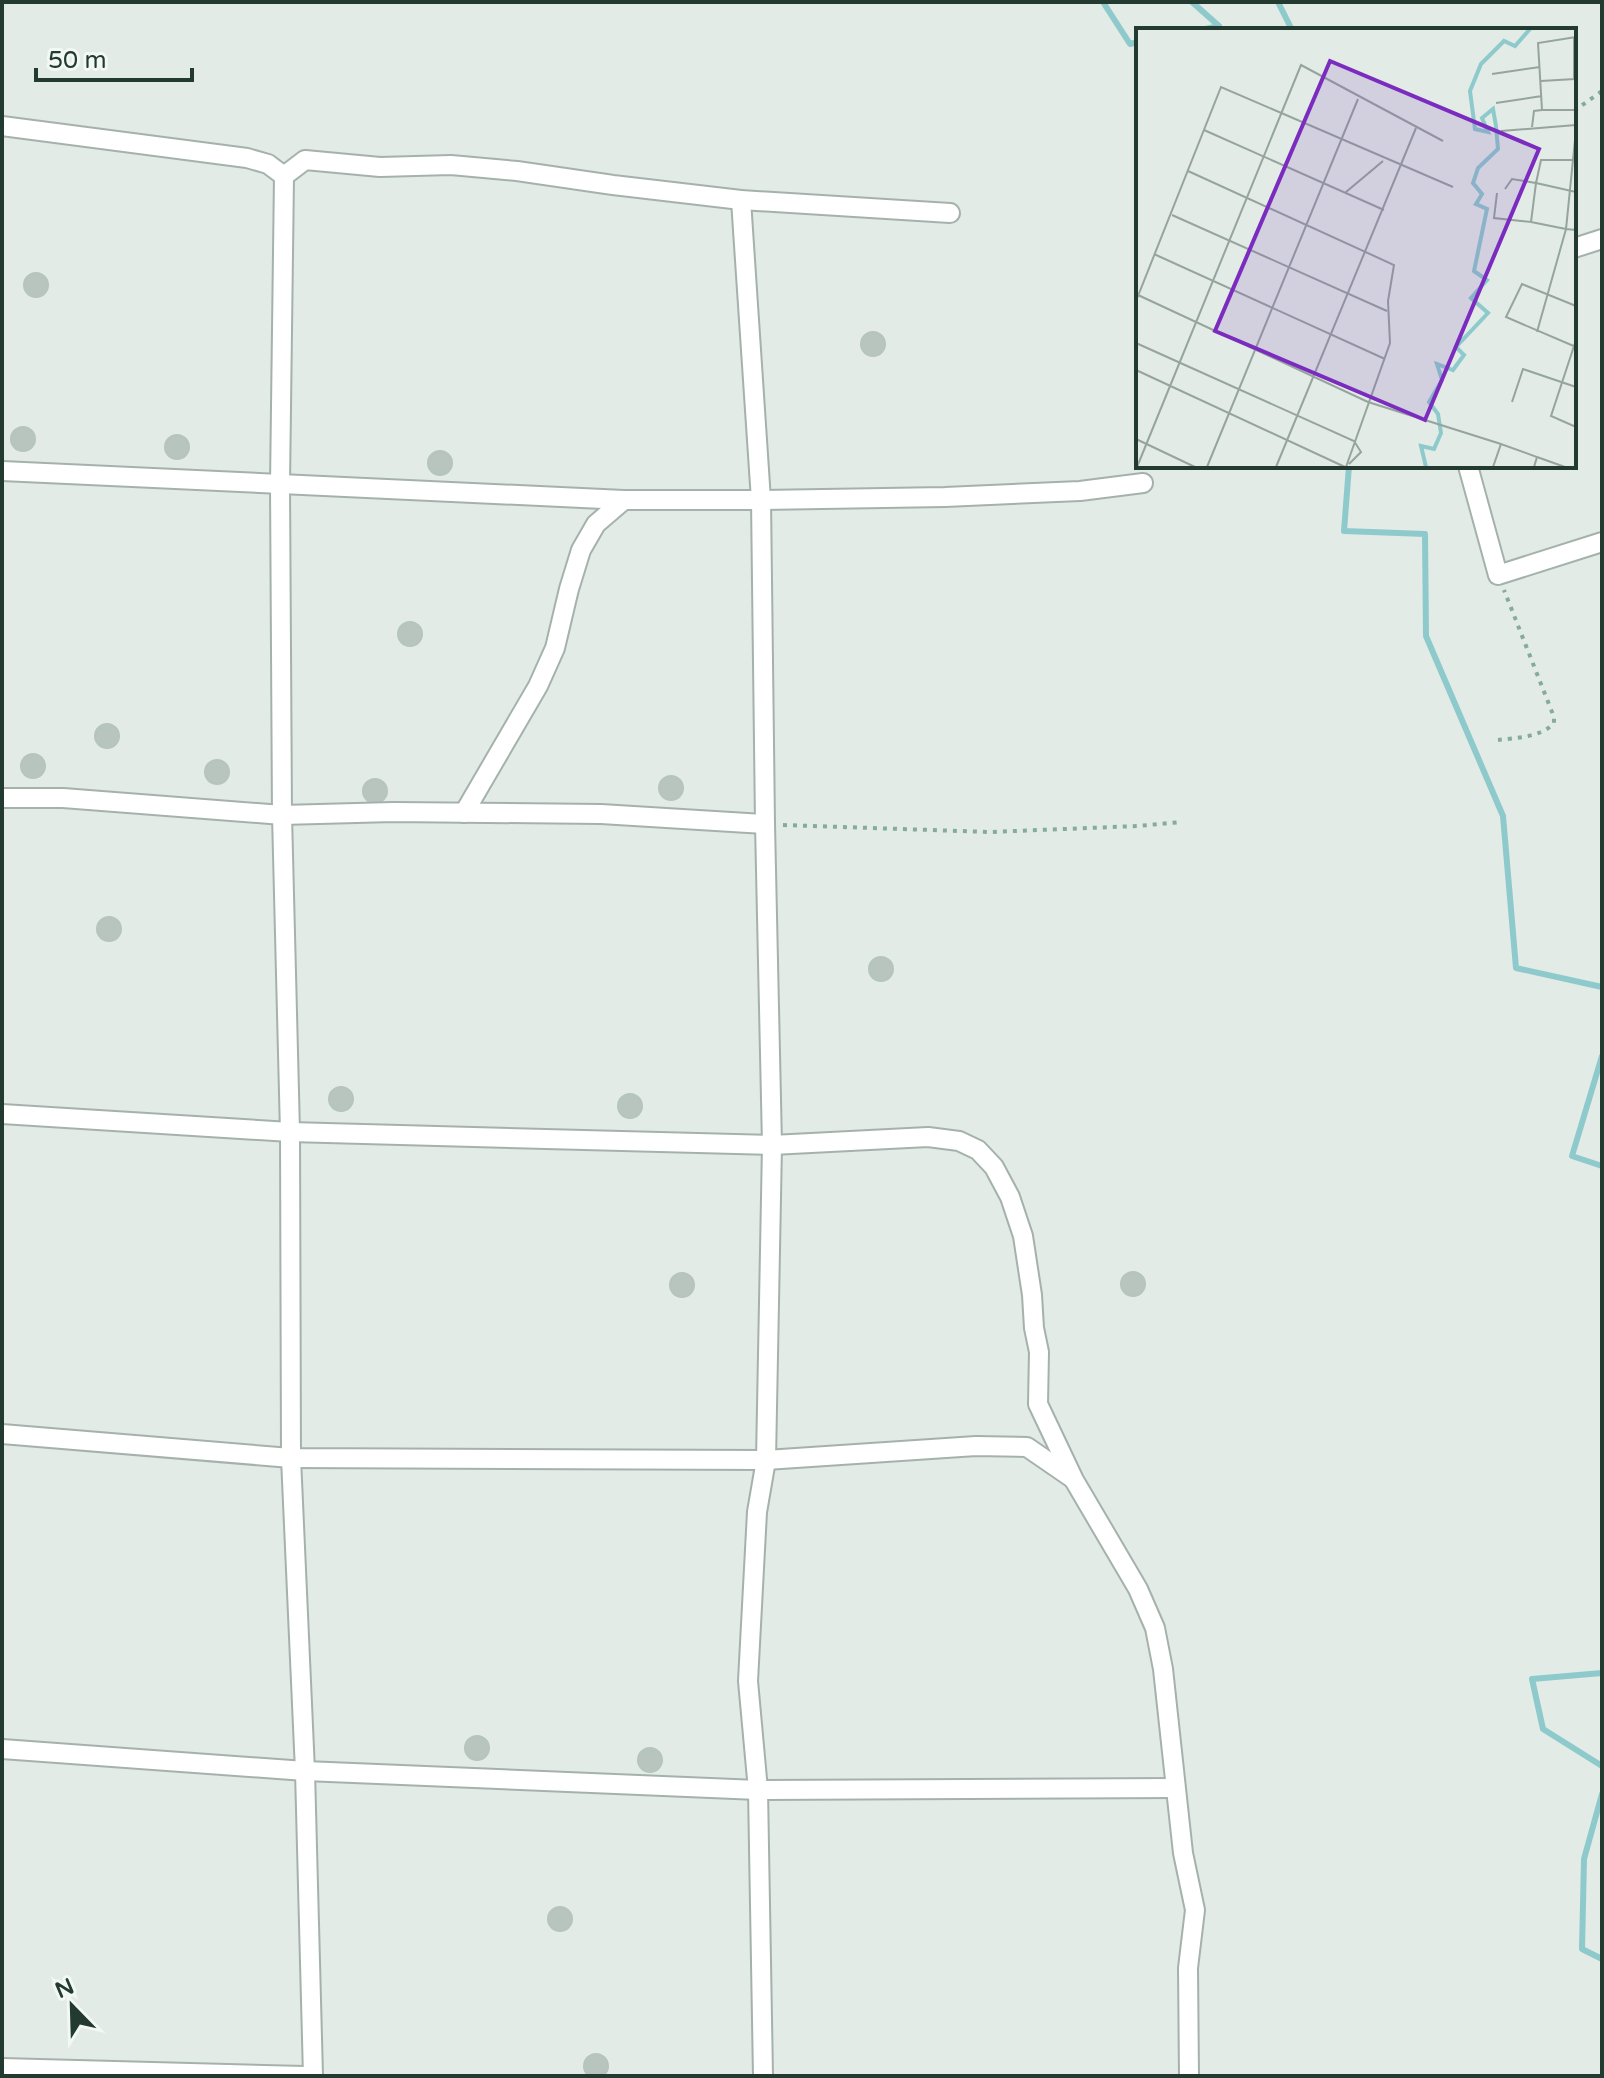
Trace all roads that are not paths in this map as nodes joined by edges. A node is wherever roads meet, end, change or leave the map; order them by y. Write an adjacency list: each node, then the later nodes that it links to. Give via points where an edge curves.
1 (2, 126): 2 (street, via 247,158)
2 (284, 176): 3 (street, via 305,160 380,167 451,165); 10 (street)
3 (741, 200): 4 (street); 12 (street)
4 (950, 213)
5 (1602, 239): 6 (street)
6 (1576, 247)
7 (1469, 468): 13 (street, via 1498,575)
8 (2, 471): 10 (street)
9 (1143, 483): 12 (street, via 975,496)
10 (280, 485): 11 (street); 16 (street)
11 (624, 500): 12 (street); 15 (street, via 596,524 581,550 555,648)
12 (761, 500): 17 (street)
13 (1602, 542)
14 (2, 798): 16 (street)
15 (464, 813): 16 (street); 17 (street, via 601,814)
16 (282, 815): 19 (street)
17 (765, 824): 20 (street)
18 (2, 1114): 19 (street)
19 (290, 1132): 20 (street); 22 (street)
20 (772, 1145): 23 (street); 24 (street, via 928,1137 968,1145 994,1167 1023,1236 1039,1352 1038,1404)
21 (2, 1434): 22 (street)
22 (291, 1458): 23 (street); 26 (street)
23 (766, 1460): 24 (street, via 1027,1447); 28 (street, via 757,1512 748,1681)
24 (1074, 1480): 27 (street, via 1155,1628)
25 (2, 1749): 26 (street)
26 (305, 1771): 28 (street); 31 (street)
27 (1175, 1788): 28 (street); 33 (street, via 1195,1910 1188,1968)
28 (758, 1790): 32 (street)
29 (2, 2068): 30 (street)
30 (305, 2076)
31 (313, 2076)
32 (763, 2076)
33 (1189, 2076)

